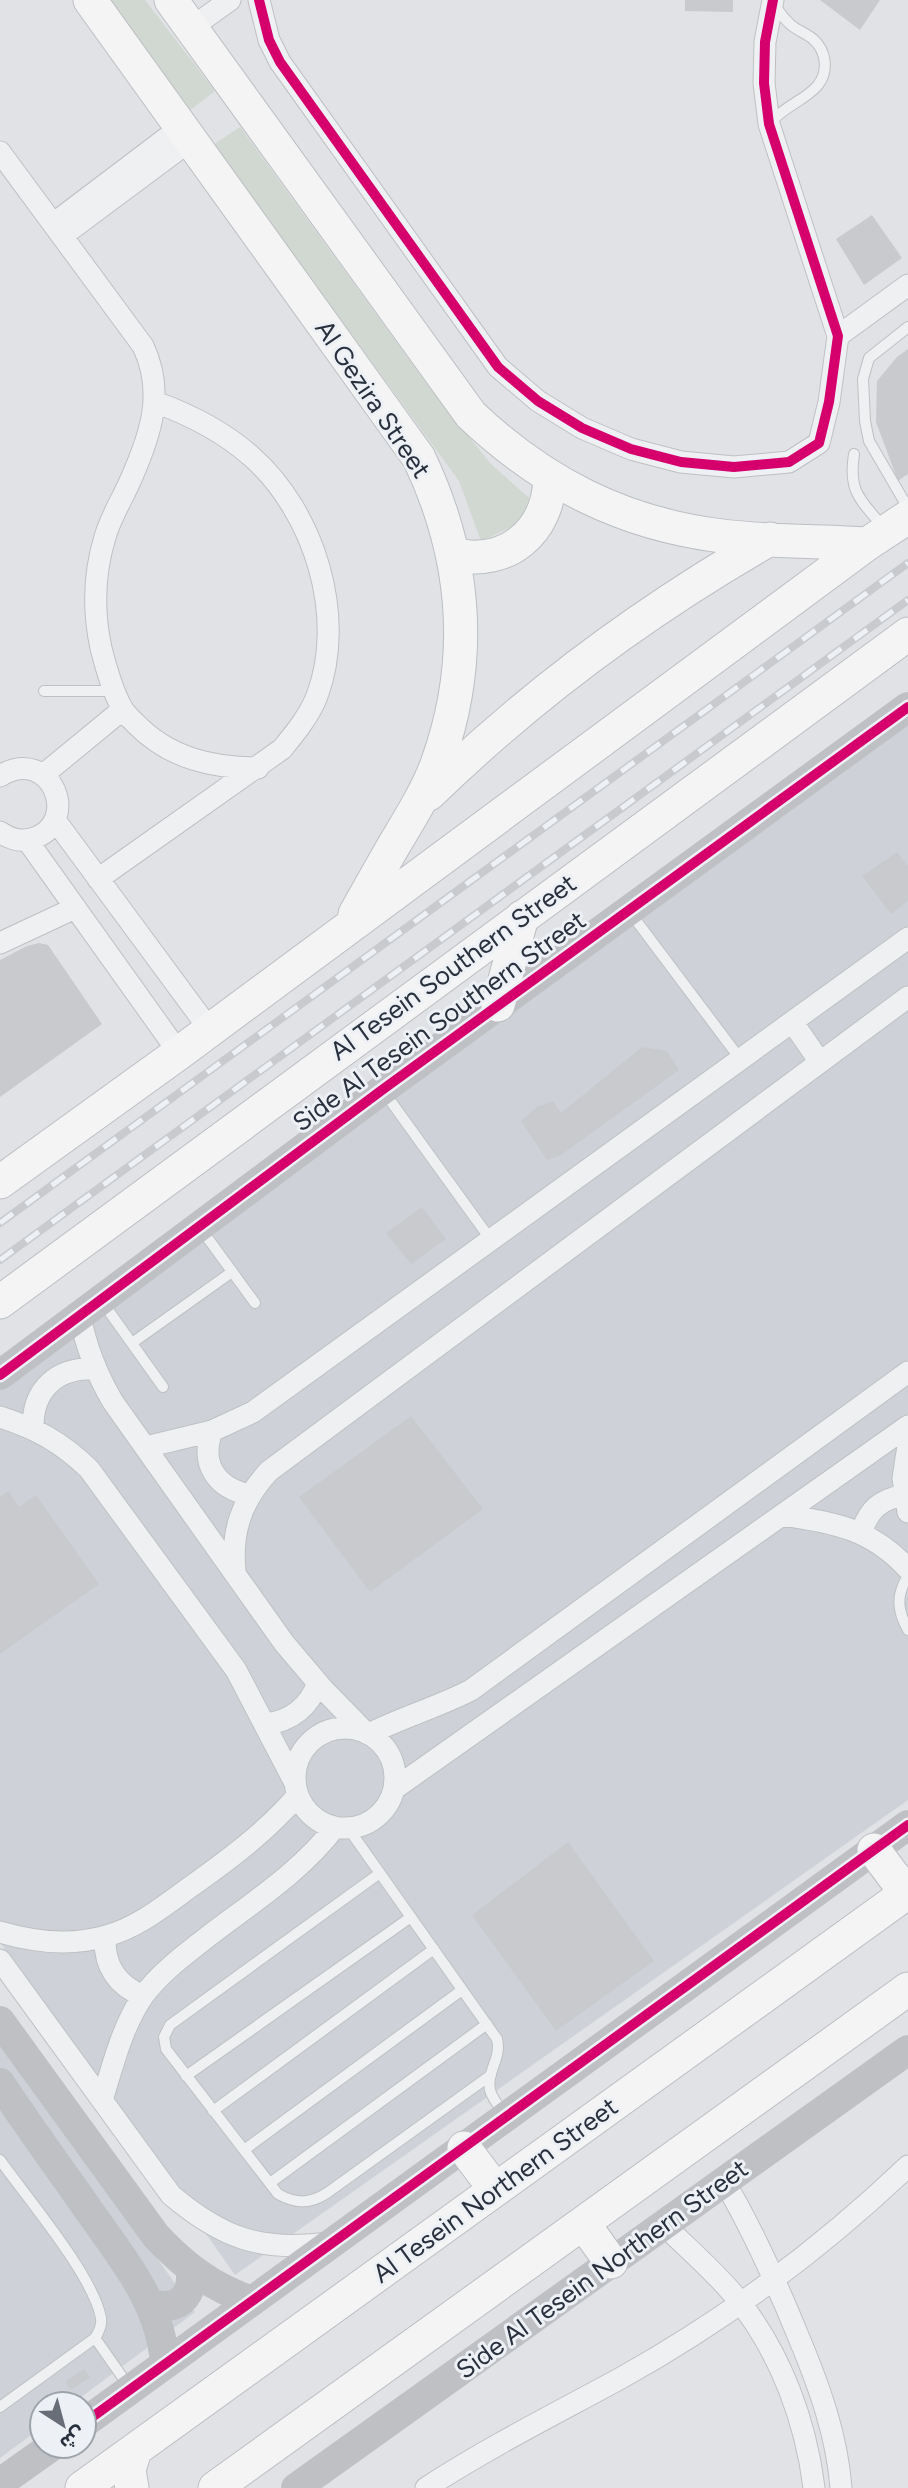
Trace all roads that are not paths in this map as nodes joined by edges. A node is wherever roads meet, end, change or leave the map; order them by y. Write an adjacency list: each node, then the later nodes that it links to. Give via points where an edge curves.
1 (90, 0): 8 (main road, Al Gezira Street)
2 (171, 0): 6 (main road)
3 (230, 0): 6 (street)
4 (259, 0): 13 (street, via 280,62 498,367 538,401 582,428 631,449 681,462 733,467 789,463 819,443)
5 (773, 1): 7 (street, via 765,43); 7 (lane, via 780,15 821,48 825,73 819,84)
6 (191, 29): 16 (main road, via 471,415)
7 (769, 124): 13 (street)
8 (186, 134): 10 (street); 19 (main road, Al Gezira Street, via 419,457)
9 (0, 152): 10 (street)
10 (57, 230): 14 (street, via 143,346 151,363)
11 (908, 285): 13 (street)
12 (908, 327): 17 (lane, via 869,358 863,379 865,421 880,463)
13 (838, 336)
14 (155, 401): 22 (street, via 131,479 104,537 98,568 97,631); 24 (street, via 224,434 253,458 286,497 315,554 326,603 325,667 317,697 302,725)
15 (854, 454): 17 (lane, via 851,474 855,490)
16 (550, 478): 18 (main road, via 634,517 724,537); 19 (main road, via 547,504 527,537 493,555)
17 (892, 525): 18 (main road); 35 (main road)
18 (770, 539): 27 (main road, via 610,640 511,718)
19 (454, 555): 27 (main road, Al Gezira Street, via 460,597 458,682 440,755)
20 (908, 634): 34 (main road, Al Tesein Southern Street)
21 (44, 691): 22 (lane)
22 (119, 701): 24 (street, via 144,732 169,750 227,768); 25 (street)
23 (908, 707): 33 (street, Side Al Tesein Southern Street)
24 (258, 768): 31 (street)
25 (43, 775): 26 (street, via 20,768); 28 (street, via 58,800)
26 (0, 776)
27 (419, 804): 35 (main road, Al Gezira Street)
28 (55, 820): 30 (street, via 48,830); 31 (street)
29 (0, 832): 30 (street)
30 (27, 840): 32 (street)
31 (98, 879): 36 (street)
32 (75, 908): 38 (street); 39 (street)
33 (629, 910): 41 (street, Side Al Tesein Southern Street); 45 (lane)
34 (522, 917): 41 (main road); 52 (main road, Al Tesein Southern Street)
35 (349, 925): 43 (main road)
36 (133, 927): 39 (street); 43 (street)
37 (908, 938): 42 (street)
38 (0, 943)
39 (104, 948): 44 (street)
40 (908, 997): 46 (street)
41 (498, 1005): 47 (street, Side Al Tesein Southern Street)
42 (793, 1023): 45 (street); 46 (street)
43 (210, 1030): 44 (main road)
44 (179, 1053): 48 (main road)
45 (741, 1060): 50 (street)
46 (820, 1062): 66 (street, via 277,1464)
47 (382, 1090): 49 (street, Side Al Tesein Southern Street); 50 (lane)
48 (0, 1182)
49 (200, 1227): 51 (lane); 54 (street, Side Al Tesein Southern Street)
50 (491, 1240): 63 (street, via 253,1412)
51 (232, 1272): 53 (lane); 55 (lane)
52 (0, 1303)
53 (256, 1303)
54 (91, 1308): 55 (lane); 56 (street, via 84,1334); 58 (street, Side Al Tesein Southern Street)
55 (132, 1343): 59 (lane)
56 (96, 1369): 62 (street, via 73,1370 45,1387 35,1407); 65 (street)
57 (908, 1372): 76 (street, via 471,1690)
58 (0, 1375)
59 (163, 1387)
60 (0, 1417): 62 (street)
61 (908, 1426): 68 (street)
62 (33, 1429): 75 (street, via 68,1449 89,1469 236,1670)
63 (212, 1431): 65 (street); 66 (street, via 208,1452 213,1472 228,1488)
64 (908, 1446): 67 (street, via 903,1478)
65 (146, 1447): 71 (street)
66 (250, 1495): 71 (street, via 236,1531)
67 (907, 1503): 69 (street, via 886,1499 877,1505)
68 (782, 1515): 69 (street, via 845,1526); 78 (street)
69 (861, 1534): 70 (street)
70 (908, 1569)
71 (235, 1571): 74 (street, via 284,1643)
72 (908, 1576): 73 (lane, via 898,1600)
73 (908, 1630)
74 (318, 1683): 75 (street, via 295,1715); 76 (street)
75 (266, 1724): 77 (street)
76 (367, 1733): 77 (street, via 340,1729 316,1738 300,1758); 78 (street, via 380,1742 393,1764)
77 (297, 1789): 80 (street, via 312,1816); 86 (street, via 272,1824 243,1849 149,1917)
78 (394, 1789): 80 (street, via 382,1812 361,1826)
79 (908, 1825): 81 (street)
80 (342, 1828): 82 (lane); 91 (street, via 166,1970)
81 (874, 1850): 83 (main road); 100 (street)
82 (380, 1873): 84 (lane); 96 (lane, via 170,2025 164,2036 166,2049)
83 (907, 1893): 107 (main road, Al Tesein Northern Street)
84 (411, 1917): 87 (lane); 96 (lane)
85 (0, 1932): 86 (street, via 44,1941)
86 (105, 1937): 91 (street, via 104,1950 113,1974)
87 (434, 1949): 90 (lane); 99 (lane)
88 (0, 1960): 98 (street)
89 (908, 1989): 108 (main road)
90 (462, 1990): 93 (lane); 102 (lane)
91 (144, 1996): 98 (street, via 123,2033)
92 (0, 2021): 112 (street, via 156,2236)
93 (487, 2024): 95 (lane, via 499,2047); 106 (lane)
94 (908, 2050): 105 (street, Side Al Tesein Northern Street)
95 (491, 2075): 100 (lane, via 491,2094); 106 (lane, via 316,2200 289,2200)
96 (186, 2076): 99 (lane)
97 (4, 2096): 116 (street, via 137,2279)
98 (102, 2100): 110 (street, via 171,2195 198,2217 228,2234 262,2244)
99 (213, 2111): 102 (lane)
100 (507, 2116): 101 (street)
101 (464, 2148): 107 (main road); 110 (street)
102 (244, 2150): 106 (lane)
103 (0, 2160): 117 (lane, via 83,2277 101,2317)
104 (908, 2165): 113 (street, via 830,2236)
105 (724, 2182): 109 (street, Side Al Tesein Northern Street); 113 (street)
106 (270, 2183)
107 (495, 2189): 122 (main road, Al Tesein Northern Street)
108 (583, 2223): 111 (main road); 127 (main road)
109 (664, 2225): 111 (street, Side Al Tesein Northern Street); 115 (street)
110 (332, 2243): 114 (street)
111 (611, 2262): 128 (street, Side Al Tesein Northern Street)
112 (191, 2270): 114 (street, via 220,2289); 116 (street, via 187,2296 163,2307)
113 (775, 2278): 115 (street); 131 (street, via 826,2408)
114 (252, 2301): 118 (street)
115 (740, 2302): 129 (street, via 632,2371); 130 (street, via 786,2381 801,2423)
116 (150, 2304): 118 (street, via 164,2345)
117 (95, 2338): 119 (lane); 120 (lane)
118 (165, 2364): 119 (street)
119 (131, 2389): 121 (street)
120 (0, 2407)
121 (98, 2413)
122 (135, 2450): 125 (main road, Al Tesein Northern Street); 126 (main road, via 129,2470)
123 (32, 2460): 124 (street)
124 (0, 2483)
125 (82, 2488)
126 (132, 2488)
127 (215, 2488)
128 (296, 2488)
129 (426, 2488)
130 (814, 2488)
131 (841, 2488)

